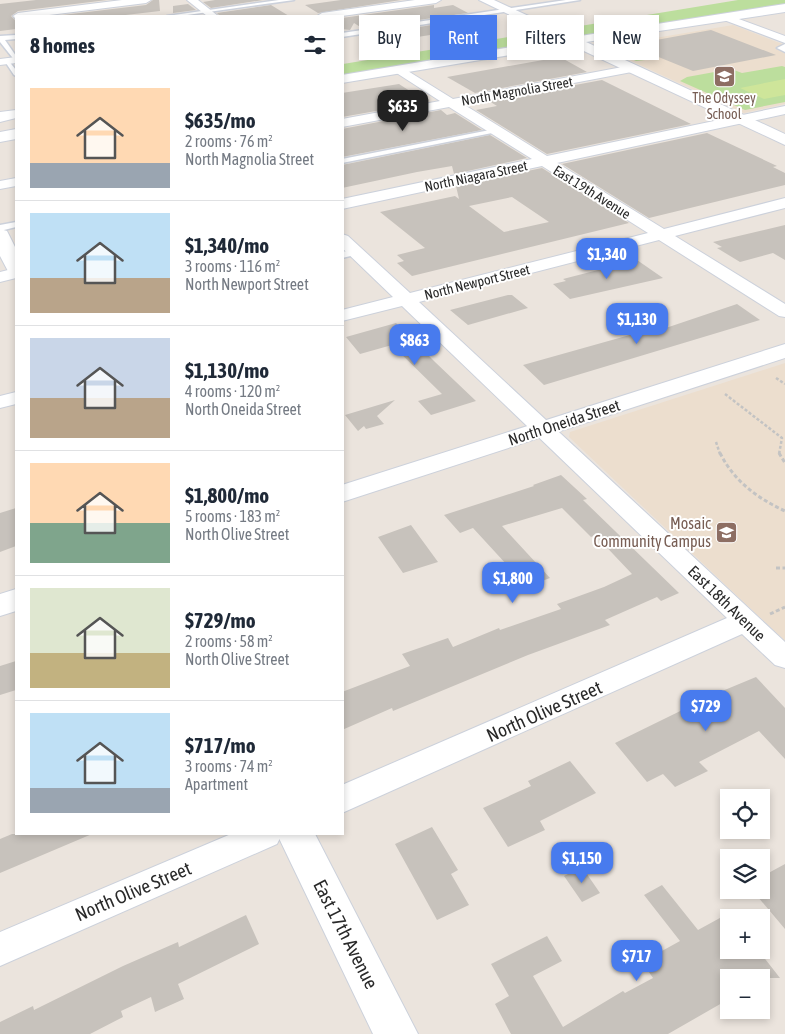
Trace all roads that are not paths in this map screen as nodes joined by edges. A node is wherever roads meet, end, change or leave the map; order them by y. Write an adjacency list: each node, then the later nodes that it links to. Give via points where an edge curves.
1 (146, 0): 10 (street)
2 (192, 0): 9 (street)
3 (290, 0): 9 (lane)
4 (436, 0): 12 (street)
5 (485, 0): 8 (main road)
6 (577, 0): 8 (lane)
7 (785, 8): 14 (main road)
8 (507, 10): 13 (main road); 15 (lane)
9 (210, 14): 11 (lane)
10 (30, 15)
11 (190, 15)
12 (329, 15)
13 (517, 15)
14 (728, 18): 18 (main road); 19 (street)
15 (344, 35)
16 (15, 37): 17 (lane)
17 (0, 38): 22 (lane)
18 (584, 39)
19 (785, 40)
20 (584, 46): 23 (main road)
21 (507, 52): 24 (main road)
22 (10, 61)
23 (633, 69): 26 (street, North Magnolia Street); 30 (main road)
24 (399, 70): 25 (main road); 26 (street, East 19th Avenue)
25 (344, 79)
26 (451, 103): 31 (street, North Magnolia Street); 32 (street, East 19th Avenue)
27 (785, 110): 30 (street, North Niagara Street)
28 (15, 114): 29 (main road)
29 (0, 117)
30 (740, 120): 35 (main road); 37 (street, North Niagara Street)
31 (344, 123)
32 (496, 131): 36 (lane); 37 (street, East 19th Avenue)
33 (15, 134): 34 (main road)
34 (0, 137)
35 (785, 140)
36 (344, 161)
37 (544, 162): 41 (street, North Niagara Street); 45 (street, East 19th Avenue)
38 (15, 182): 39 (street)
39 (0, 185)
40 (785, 203): 45 (street, North Newport Street)
41 (344, 204)
42 (15, 225): 43 (lane)
43 (0, 228)
44 (0, 235): 47 (main road)
45 (660, 235): 50 (street, North Newport Street); 51 (street, East 19th Avenue)
46 (347, 249): 50 (street, East 18th Avenue)
47 (15, 267)
48 (15, 273): 49 (street)
49 (0, 277)
50 (407, 300): 52 (street, North Newport Street); 56 (street, East 18th Avenue)
51 (785, 312)
52 (344, 316)
53 (785, 351): 56 (main road, North Oneida Street)
54 (15, 398): 55 (street)
55 (0, 402)
56 (544, 428): 57 (main road, North Oneida Street); 60 (street, East 18th Avenue)
57 (344, 493)
58 (15, 600): 59 (main road)
59 (0, 605)
60 (755, 619): 61 (street, East 18th Avenue); 62 (street, North Olive Street)
61 (785, 658)
62 (344, 799)
63 (264, 835): 65 (street, North Olive Street)
64 (296, 835): 66 (main road, East 17th Avenue)
65 (0, 949)
66 (396, 1034)

